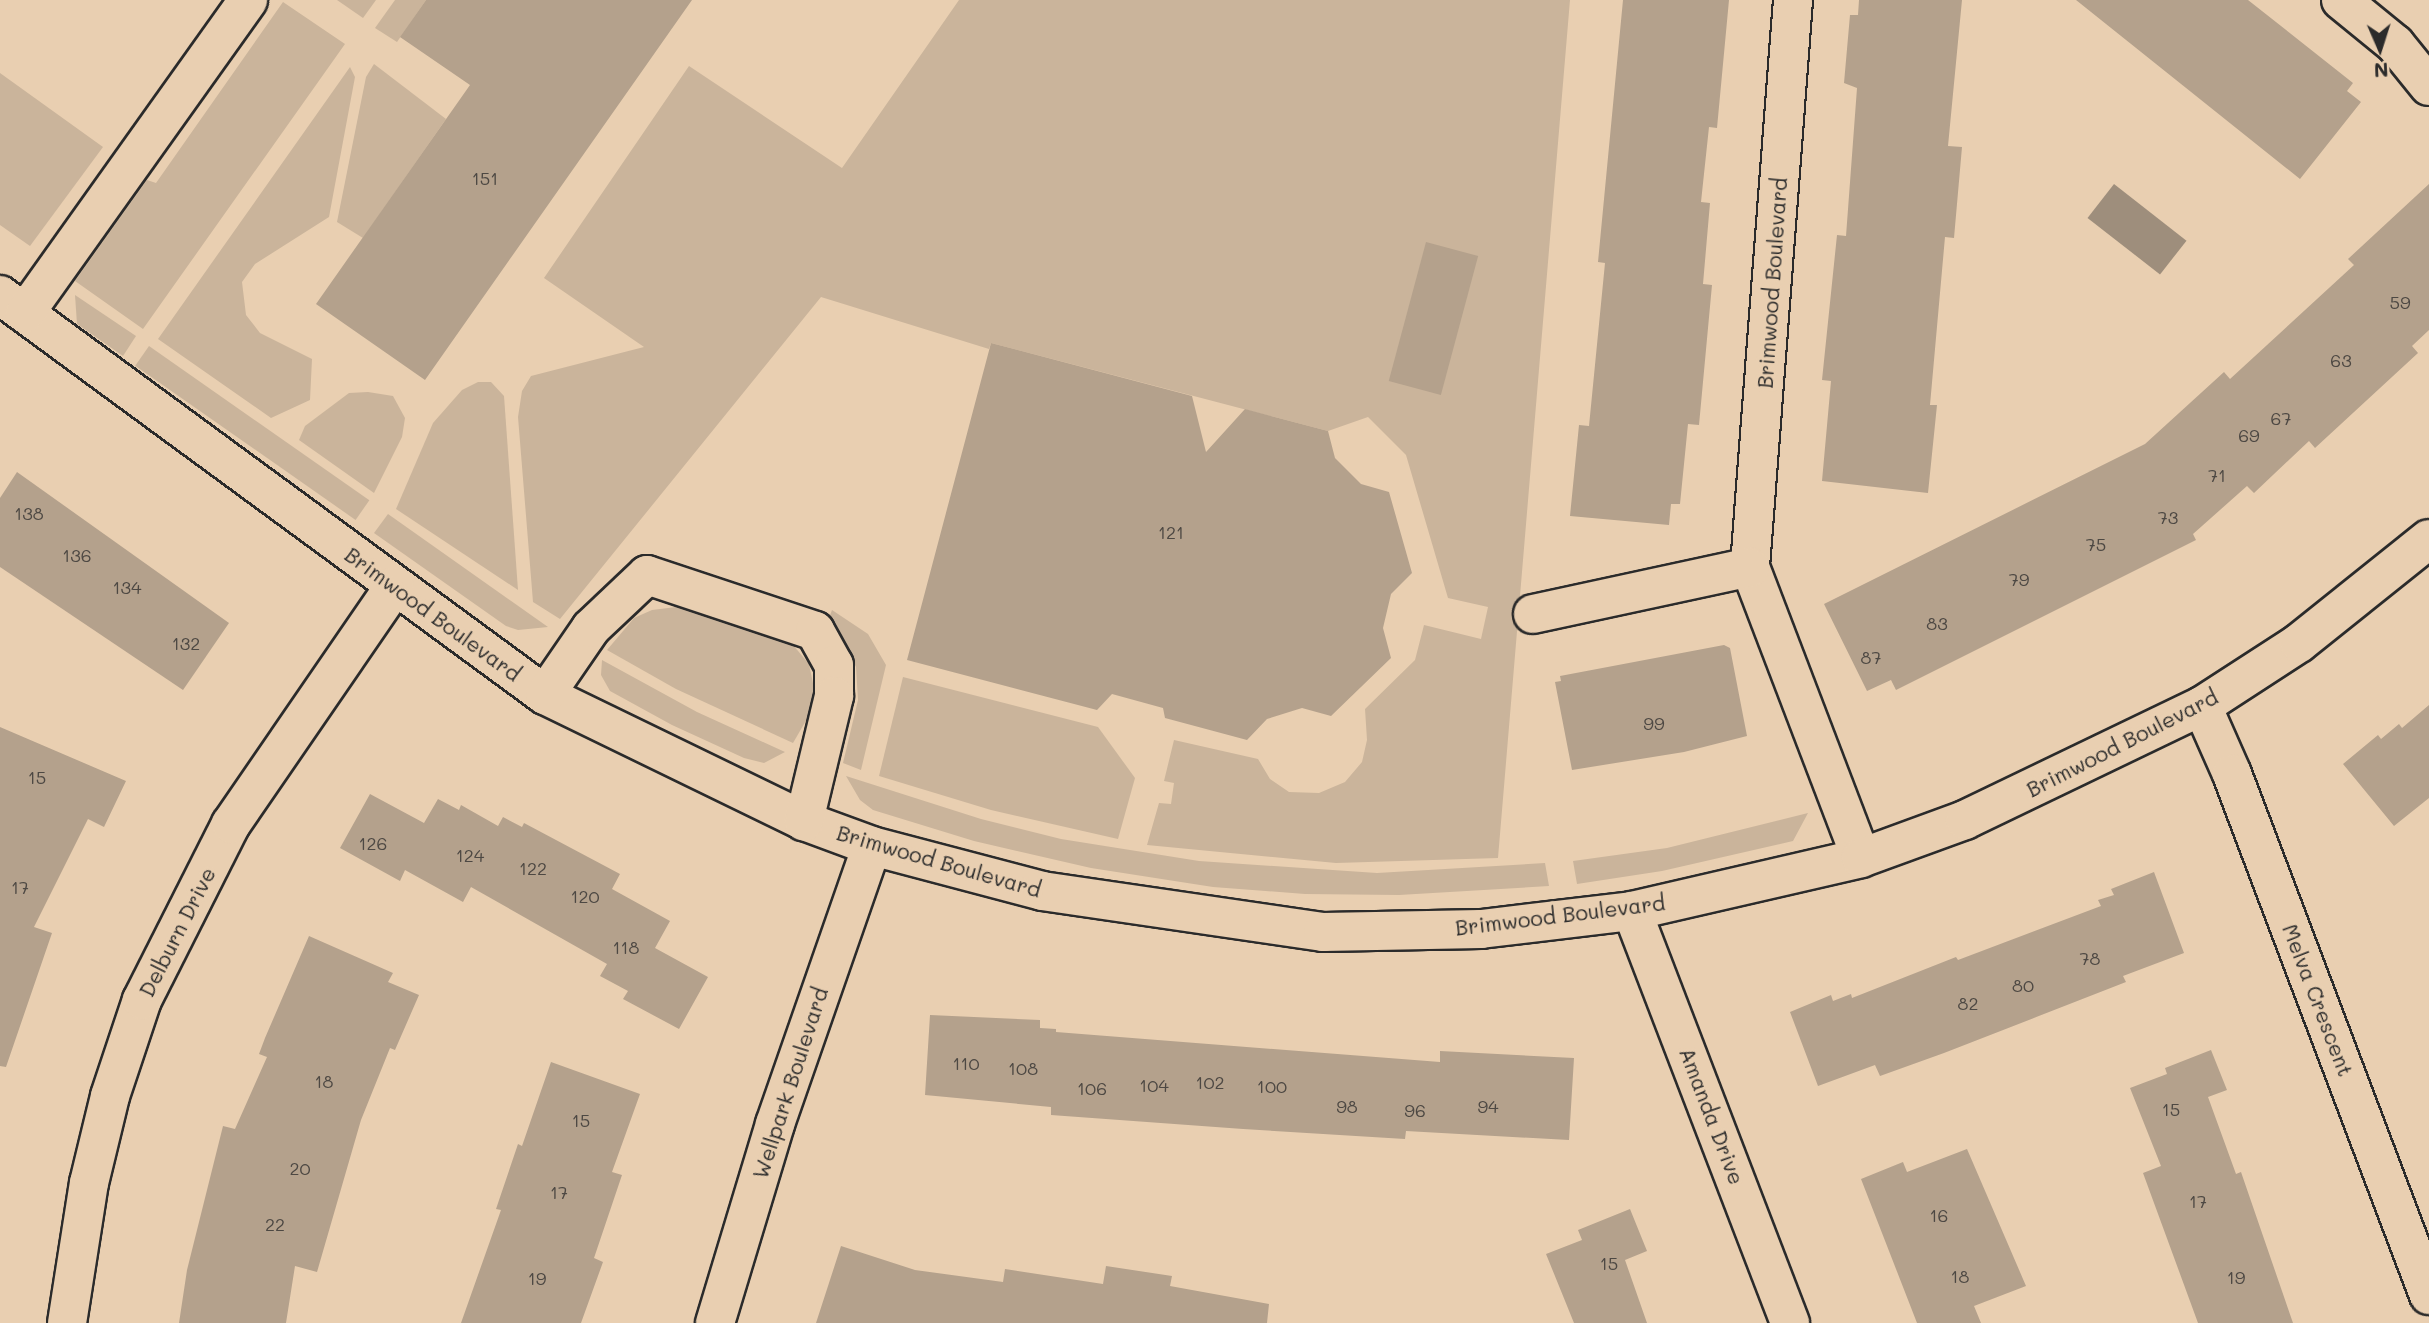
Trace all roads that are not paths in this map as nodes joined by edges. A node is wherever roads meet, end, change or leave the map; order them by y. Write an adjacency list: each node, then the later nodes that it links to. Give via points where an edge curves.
1 (248, 0): 5 (street)
2 (1793, 0): 7 (street, Brimwood Boulevard)
3 (2341, 0): 4 (street, via 2395,44)
4 (2429, 86)
5 (12, 304): 8 (street, Brimwood Boulevard)
6 (2429, 539): 11 (street, Brimwood Boulevard, via 2299,643)
7 (1750, 567): 9 (street); 14 (street, Brimwood Boulevard)
8 (394, 587): 10 (street, Brimwood Boulevard); 17 (street, Delburn Drive, via 231,824 142,1000 110,1096 89,1182)
9 (1533, 614)
10 (545, 695): 12 (street, Brimwood Boulevard); 12 (street, via 591,628 647,575 815,631 834,665 834,696)
11 (2202, 706): 14 (street, Brimwood Boulevard, via 1965,820); 16 (street, Melva Crescent, via 2232,774)
12 (804, 821): 13 (street, Brimwood Boulevard)
13 (872, 846): 15 (street, Brimwood Boulevard, via 1042,891 1323,932 1481,929); 18 (street, Wellpark Boulevard, via 775,1124)
14 (1861, 858): 15 (street, Brimwood Boulevard)
15 (1632, 911): 19 (street, Amanda Drive)
16 (2429, 1295)
17 (67, 1323)
18 (715, 1323)
19 (1790, 1323)

